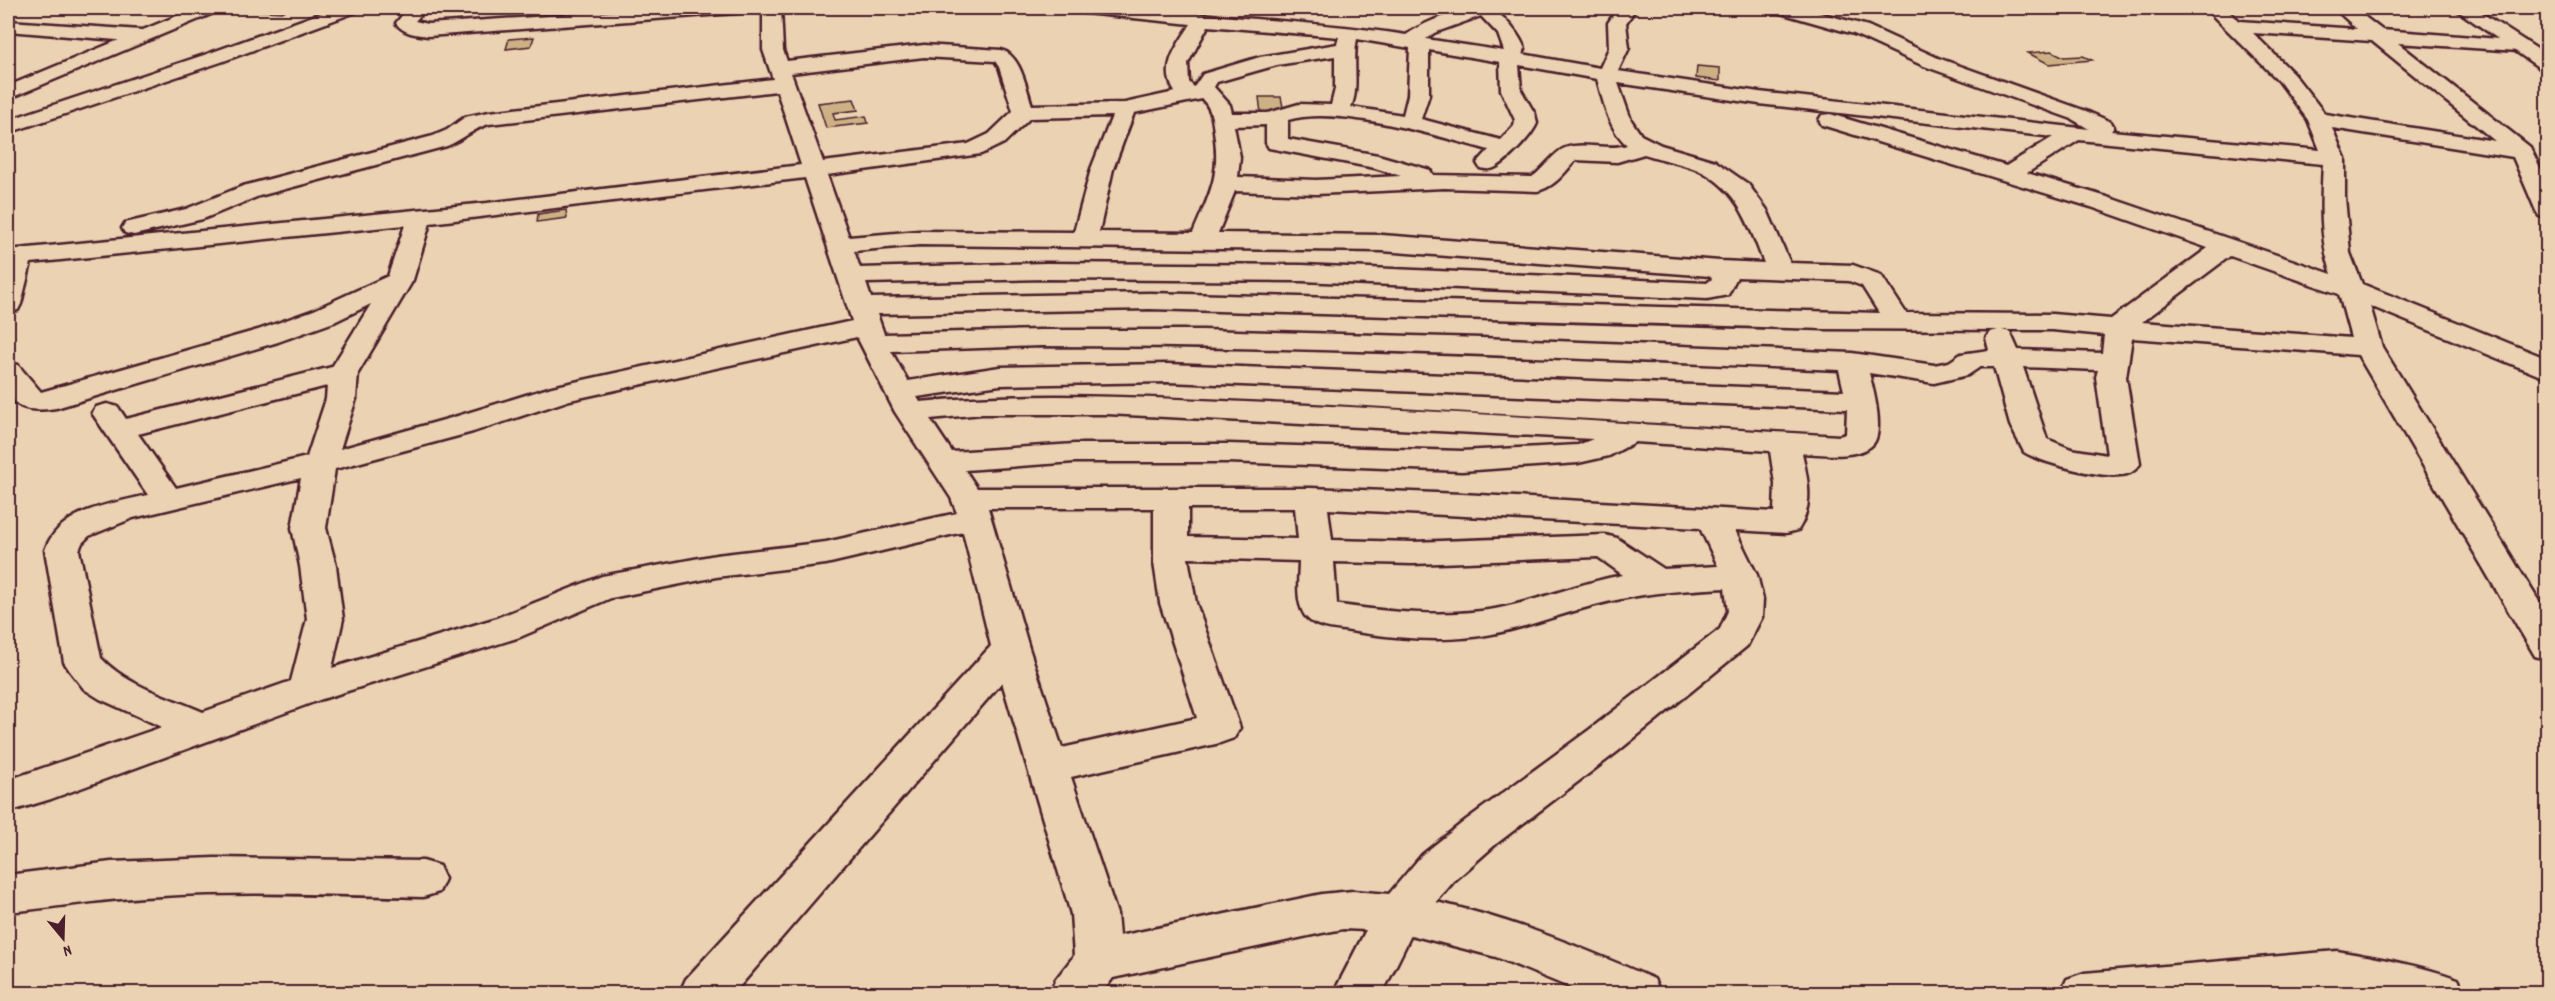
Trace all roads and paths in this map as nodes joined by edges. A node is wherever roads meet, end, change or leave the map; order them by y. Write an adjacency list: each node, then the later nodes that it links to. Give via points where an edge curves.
1 (210, 8): 20 (street)
2 (350, 8): 40 (street)
3 (418, 8): 4 (street, via 405,23 428,30)
4 (736, 8)
5 (772, 8): 28 (street, via 773,50)
6 (1085, 8): 15 (street)
7 (1254, 8): 15 (street)
8 (1483, 8): 24 (street, via 1427,29); 26 (street, via 1512,40 1515,49)
9 (1627, 8): 29 (street, via 1617,23 1619,48)
10 (1783, 8): 42 (street, via 1861,30 1931,62 2079,115)
11 (2214, 8): 18 (street)
12 (2343, 8): 21 (street)
13 (2463, 8): 25 (street)
14 (74, 12): 19 (street)
15 (1176, 17): 16 (street)
16 (1203, 19): 23 (street); 31 (street, via 1181,55 1177,78 1184,90)
17 (8, 26): 19 (street)
18 (2235, 26): 21 (street); 37 (street, via 2286,77)
19 (31, 28): 20 (street); 22 (street)
20 (141, 36): 30 (street)
21 (2379, 36): 25 (street); 45 (street)
22 (8, 37)
23 (1347, 41): 24 (street); 31 (street, via 1210,78); 34 (street, via 1347,91)
24 (1414, 44): 26 (street); 39 (street, via 1414,114)
25 (2518, 45): 27 (street)
26 (1508, 58): 29 (street); 44 (street, via 1512,91 1526,123 1522,132)
27 (2547, 65)
28 (781, 76): 35 (street, via 924,51 1001,56 1009,67); 48 (street); 59 (street, via 489,118 473,122 439,141 251,191 194,214)
29 (1606, 76): 32 (street); 43 (street, via 1625,131)
30 (8, 93)
31 (1202, 93): 33 (street); 38 (street, via 1220,105)
32 (1759, 98): 41 (street); 49 (street)
33 (1125, 109): 35 (street); 55 (street, via 1102,169)
34 (1338, 111): 36 (street, via 1299,110); 39 (street)
35 (1024, 112): 48 (street, via 986,147 906,160)
36 (1277, 118): 38 (street); 50 (street, via 1275,139 1283,145 1378,162)
37 (2318, 119): 45 (street); 47 (street)
38 (1221, 120): 52 (street, via 1229,158)
39 (1409, 122): 44 (street)
40 (8, 127)
41 (2076, 133): 42 (street); 49 (street)
42 (2116, 138): 47 (street)
43 (1646, 146): 51 (street, via 1617,155 1572,153 1537,184); 62 (street, via 1708,166 1732,181 1759,220)
44 (1503, 147): 51 (street, via 1487,164)
45 (2522, 152): 46 (street); 53 (street)
46 (2547, 156)
47 (2334, 158): 65 (street, via 2337,253)
48 (815, 168): 54 (street); 57 (street)
49 (2009, 174): 58 (street)
50 (1444, 181): 51 (street); 52 (street, via 1326,187)
51 (1480, 181)
52 (1226, 184): 56 (street)
53 (2547, 211)
54 (420, 216): 59 (street); 64 (street)
55 (1085, 239): 56 (street); 57 (street, via 919,238)
56 (1202, 241): 61 (street, via 1382,243)
57 (841, 245): 63 (street)
58 (2226, 247): 65 (street); 70 (street)
59 (48, 252): 60 (street)
60 (14, 257): 66 (street)
61 (1720, 269): 62 (street); 63 (street, via 1725,279 1719,289 1707,291 1302,273 1046,271)
62 (1780, 270): 67 (street, via 1866,277)
63 (851, 276): 69 (street)
64 (400, 280): 77 (street); 78 (street, via 324,316 268,336)
65 (2351, 289): 71 (street); 75 (street)
66 (8, 304)
67 (1898, 321): 68 (street); 69 (street, via 1150,301)
68 (1994, 322): 70 (street); 72 (street)
69 (867, 325): 73 (street, via 1041,338 1481,346); 80 (street); 88 (street, via 562,393)
70 (2119, 326): 71 (street); 74 (street)
71 (2368, 347): 99 (street)
72 (2006, 357): 73 (street, via 1980,358 1958,369 1934,374); 74 (street); 74 (street, via 2035,444 2047,452 2120,466 2124,464 2111,377)
73 (1852, 362): 81 (street)
74 (2115, 363)
75 (2547, 370)
76 (8, 371): 78 (street, via 34,402)
77 (344, 373): 83 (street); 88 (street, via 342,399)
78 (91, 388): 83 (street)
79 (1548, 389): 80 (street, via 1168,373 1000,376); 81 (street); 82 (street)
80 (904, 401): 82 (street, via 1096,405); 87 (street)
81 (1860, 401): 85 (street, via 1860,440 1841,446)
82 (1548, 426): 84 (street)
83 (118, 430): 91 (street)
84 (1630, 432): 85 (street); 86 (street, via 1598,449 1578,454)
85 (1784, 442): 94 (street, via 1792,491 1790,519 1786,523)
86 (1462, 461): 87 (street, via 1228,453 1075,453); 92 (street)
87 (943, 462): 93 (street)
88 (322, 463): 91 (street); 101 (street, via 309,528 325,619)
89 (1171, 498): 90 (street); 93 (street); 95 (street)
90 (1310, 498): 92 (street); 96 (street)
91 (169, 501): 102 (street, via 122,511 78,527 64,538 62,550 83,662 114,689)
92 (1462, 504): 94 (street)
93 (972, 509): 100 (street); 101 (street, via 826,553 716,566 602,588 507,628)
94 (1712, 518): 97 (street)
95 (1172, 547): 96 (street); 103 (street, via 1178,603 1220,728)
96 (1316, 552): 98 (street, via 1413,553 1605,546); 98 (street, via 1321,611 1387,624 1461,626 1496,621 1617,588)
97 (1739, 576): 98 (street); 107 (street, via 1746,613 1734,637 1481,832 1438,868)
98 (1658, 581)
99 (2547, 647)
100 (1010, 648): 103 (street); 110 (street)
101 (308, 689): 102 (street)
102 (202, 728): 104 (street)
103 (1047, 768): 108 (street, via 1094,914)
104 (8, 796)
105 (423, 879): 106 (street, via 141,878)
106 (8, 894)
107 (1398, 915): 108 (street, via 1351,910 1295,920); 111 (street); 112 (street, via 1497,937)
108 (1086, 977)
109 (2338, 983): 113 (street); 114 (street, via 2396,982)
110 (703, 993)
111 (1357, 993)
112 (1636, 993)
113 (2084, 993)
114 (2441, 993)

